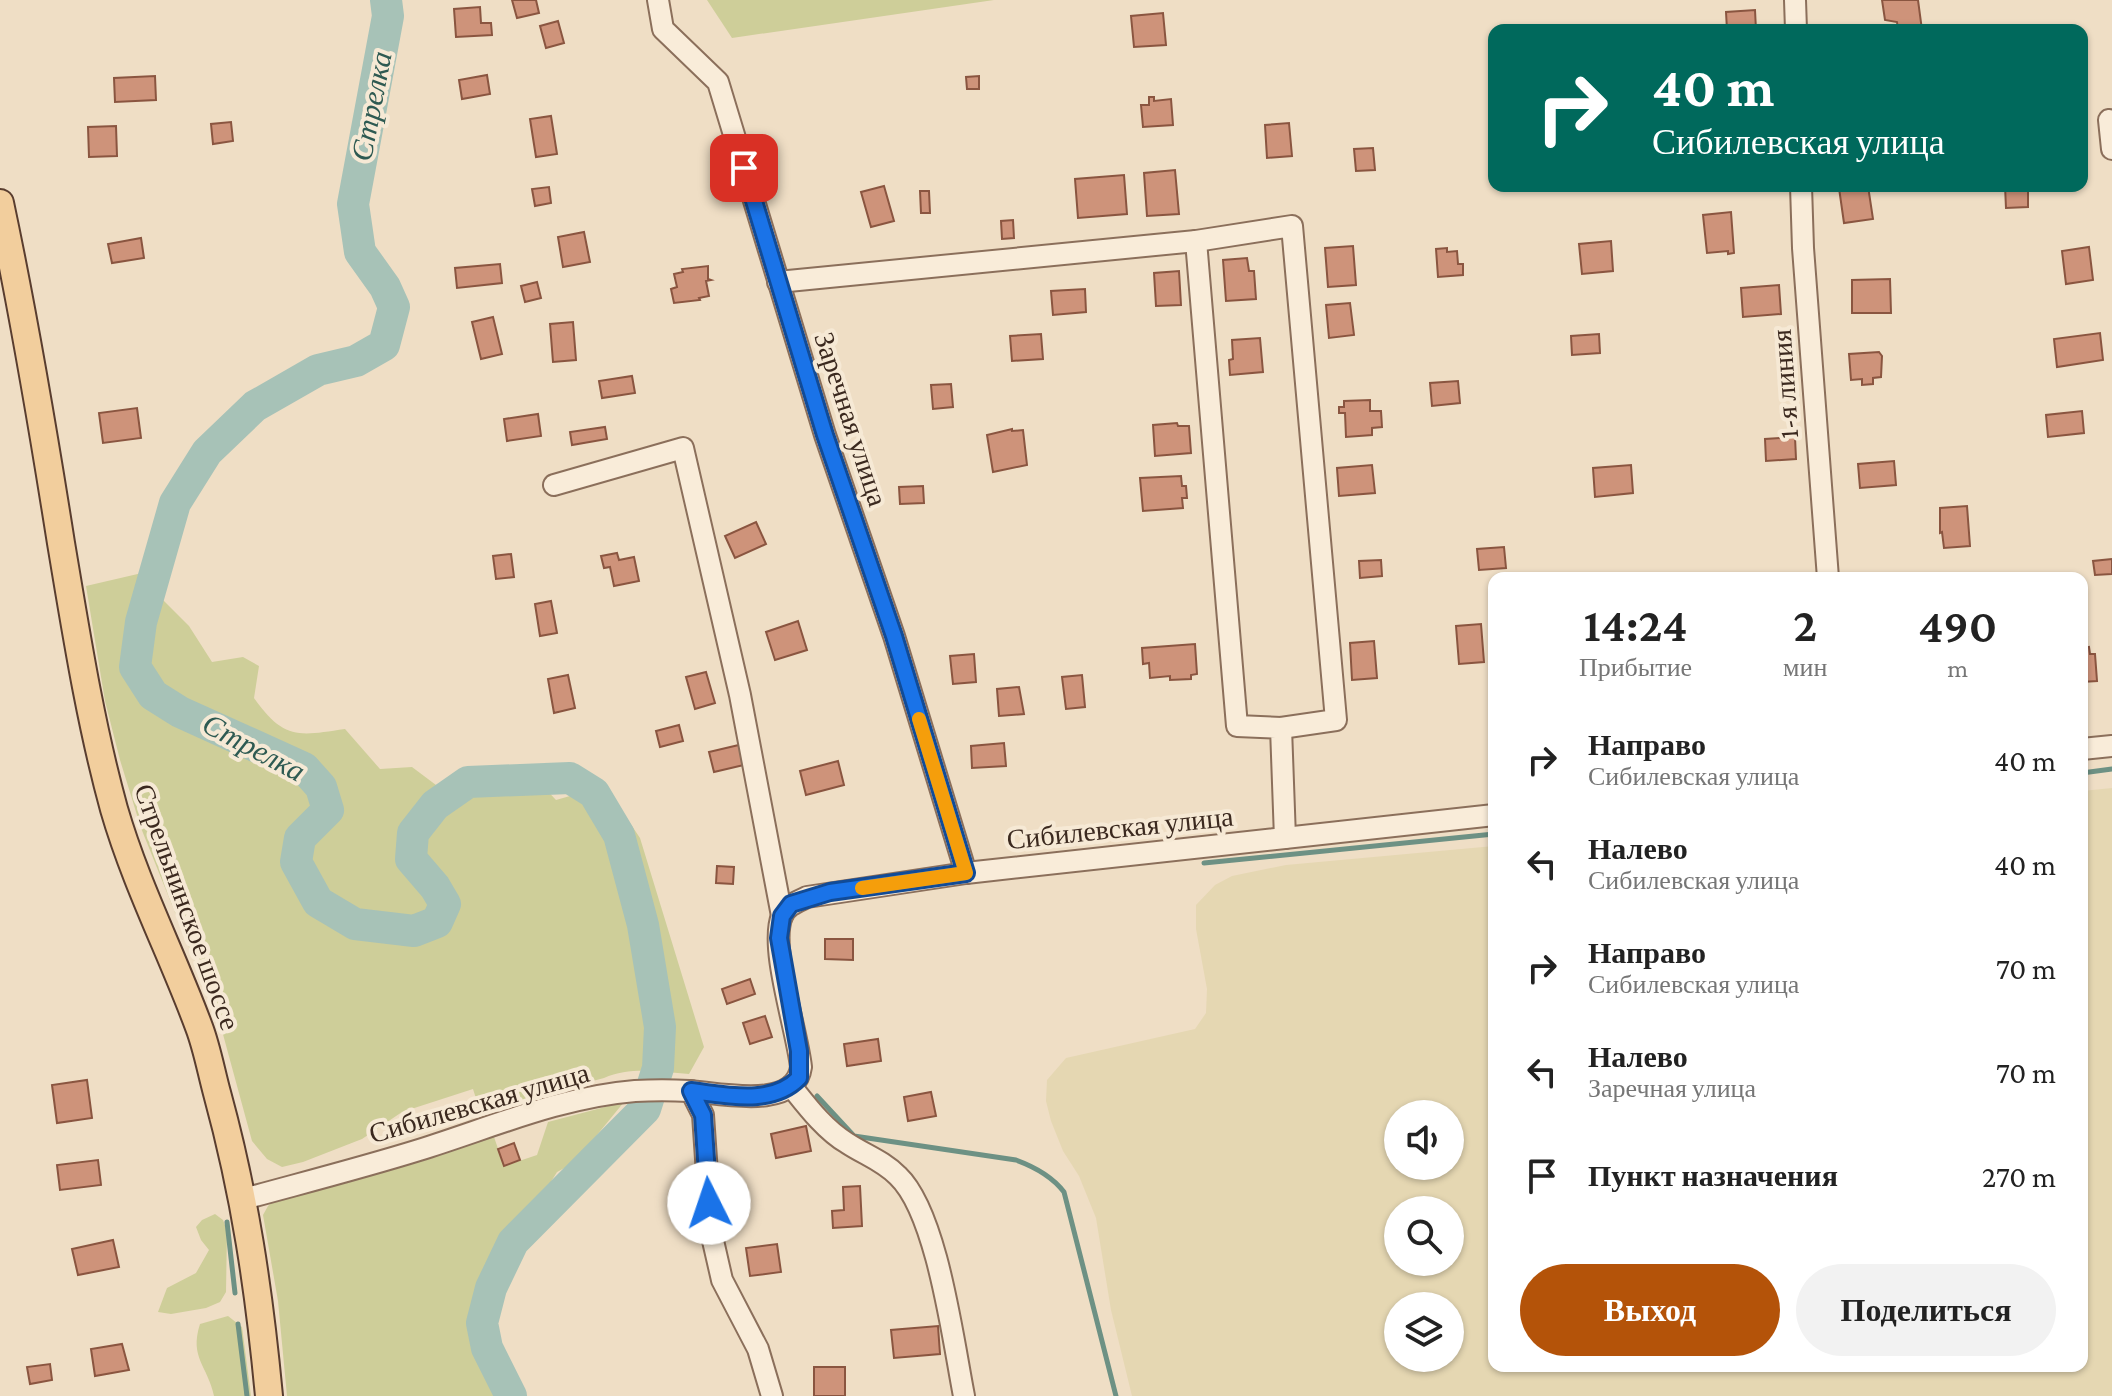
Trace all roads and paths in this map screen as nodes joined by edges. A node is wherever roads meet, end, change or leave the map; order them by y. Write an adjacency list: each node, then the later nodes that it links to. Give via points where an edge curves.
1 (658, 0): 9 (street, Заречная улица, via 663,29 718,82)
2 (1795, 0): 3 (street)
3 (1796, 24)
4 (2109, 120): 5 (street)
5 (2112, 149)
6 (1801, 192): 11 (street, 1-я линия)
7 (0, 203): 21 (main road, Стрельнинское шоссе, via 98,747 138,880 200,1029)
8 (1196, 241): 9 (street); 12 (street, via 1237,726); 12 (street, via 1292,226 1336,720)
9 (778, 282): 17 (street, Заречная улица)
10 (554, 485): 18 (street, via 683,448 740,695)
11 (1828, 572)
12 (1281, 728): 16 (street)
13 (2112, 746): 14 (street)
14 (2088, 748)
15 (1488, 816): 16 (street, Сибилевская улица)
16 (1285, 838): 17 (street, Сибилевская улица)
17 (966, 873): 18 (street, Сибилевская улица, via 807,897 791,904)
18 (782, 916): 19 (street, via 781,960 801,1067)
19 (791, 1086): 20 (street, Сибилевская улица, via 751,1096); 24 (street, via 845,1143 879,1159 901,1178 926,1220)
20 (681, 1090): 21 (street, Сибилевская улица, via 582,1097 417,1151); 23 (street, via 703,1115 711,1232 722,1280 758,1349)
21 (244, 1199): 22 (main road, Стрельнинское шоссе)
22 (269, 1396)
23 (772, 1396)
24 (964, 1396)

